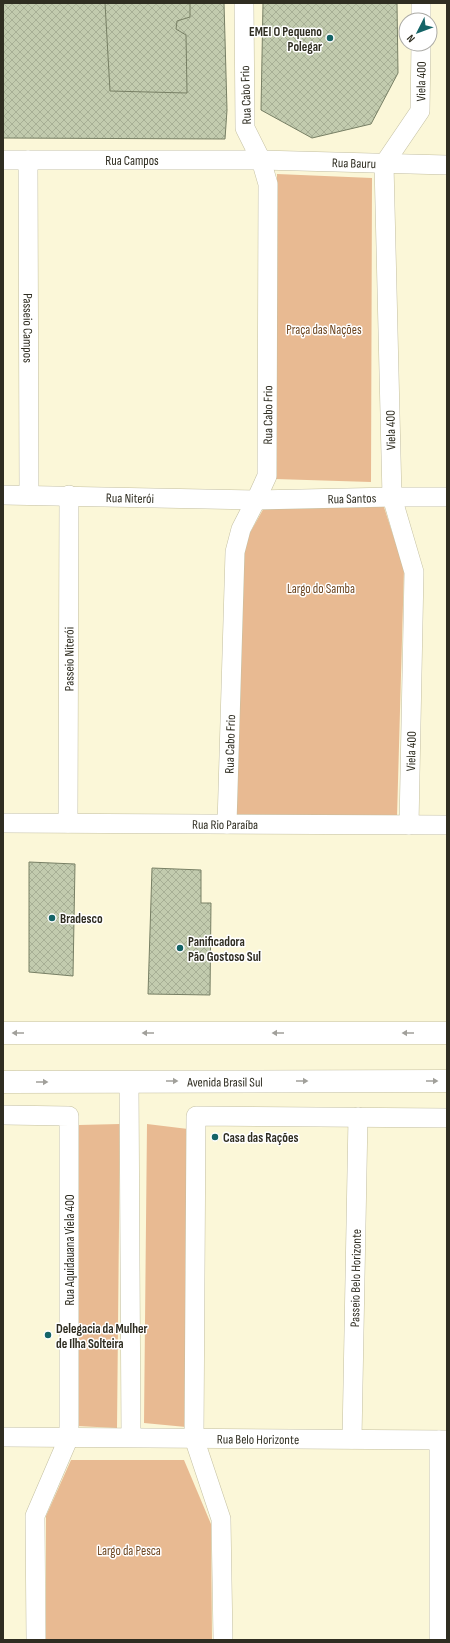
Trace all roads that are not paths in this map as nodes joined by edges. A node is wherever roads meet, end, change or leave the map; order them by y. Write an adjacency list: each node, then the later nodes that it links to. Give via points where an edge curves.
1 (244, 3): 5 (street, Rua Cabo Frio, via 245,128)
2 (421, 52): 6 (street, Viela 400, via 420,111)
3 (3, 160): 4 (street, Rua Campos)
4 (28, 160): 5 (street, Rua Campos); 9 (street, Passeio Campos)
5 (261, 160): 6 (street, Rua Bauru); 13 (street, Rua Cabo Frio, via 268,184 267,476)
6 (384, 164): 7 (street, Rua Bauru); 11 (street, Viela 400)
7 (447, 165)
8 (3, 495): 9 (street, Rua Niterói)
9 (29, 495): 10 (street, Rua Niterói)
10 (69, 495): 13 (street, Rua Niterói); 15 (street, Passeio Niterói)
11 (392, 497): 12 (street, Rua Santos); 13 (street, Rua Santos); 17 (street, Viela 400, via 414,572)
12 (447, 497)
13 (256, 500): 16 (street, Rua Cabo Frio, via 241,529 235,552)
14 (3, 823): 15 (street, Rua Rio Paraíba)
15 (68, 823): 16 (street, Rua Rio Paraíba)
16 (227, 824): 17 (street, Rua Rio Paraíba)
17 (409, 825): 18 (street, Rua Rio Paraíba)
18 (447, 825)
19 (3, 1033): 20 (main road, one-way to 19)
20 (447, 1033)
21 (447, 1081): 23 (main road, Avenida Brasil Sul, one-way to 21)
22 (3, 1082): 23 (main road, Avenida Brasil Sul, one-way to 23)
23 (129, 1082): 29 (street)
24 (3, 1116): 28 (street, Rua Aquidauana Viela 400, via 69,1116)
25 (358, 1117): 26 (street); 30 (street, via 196,1116); 31 (street, Passeio Belo Horizonte)
26 (447, 1118)
27 (3, 1437): 28 (street, Rua Belo Horizonte)
28 (69, 1437): 29 (street, Rua Belo Horizonte); 33 (street, Rua Aquidauana Viela 400, via 35,1516)
29 (131, 1437): 30 (street, Rua Belo Horizonte)
30 (194, 1438): 31 (street, Rua Belo Horizonte); 34 (street, via 221,1519)
31 (352, 1439): 32 (street, Rua Belo Horizonte)
32 (443, 1440): 35 (street)
33 (36, 1640)
34 (223, 1640)
35 (439, 1640)

